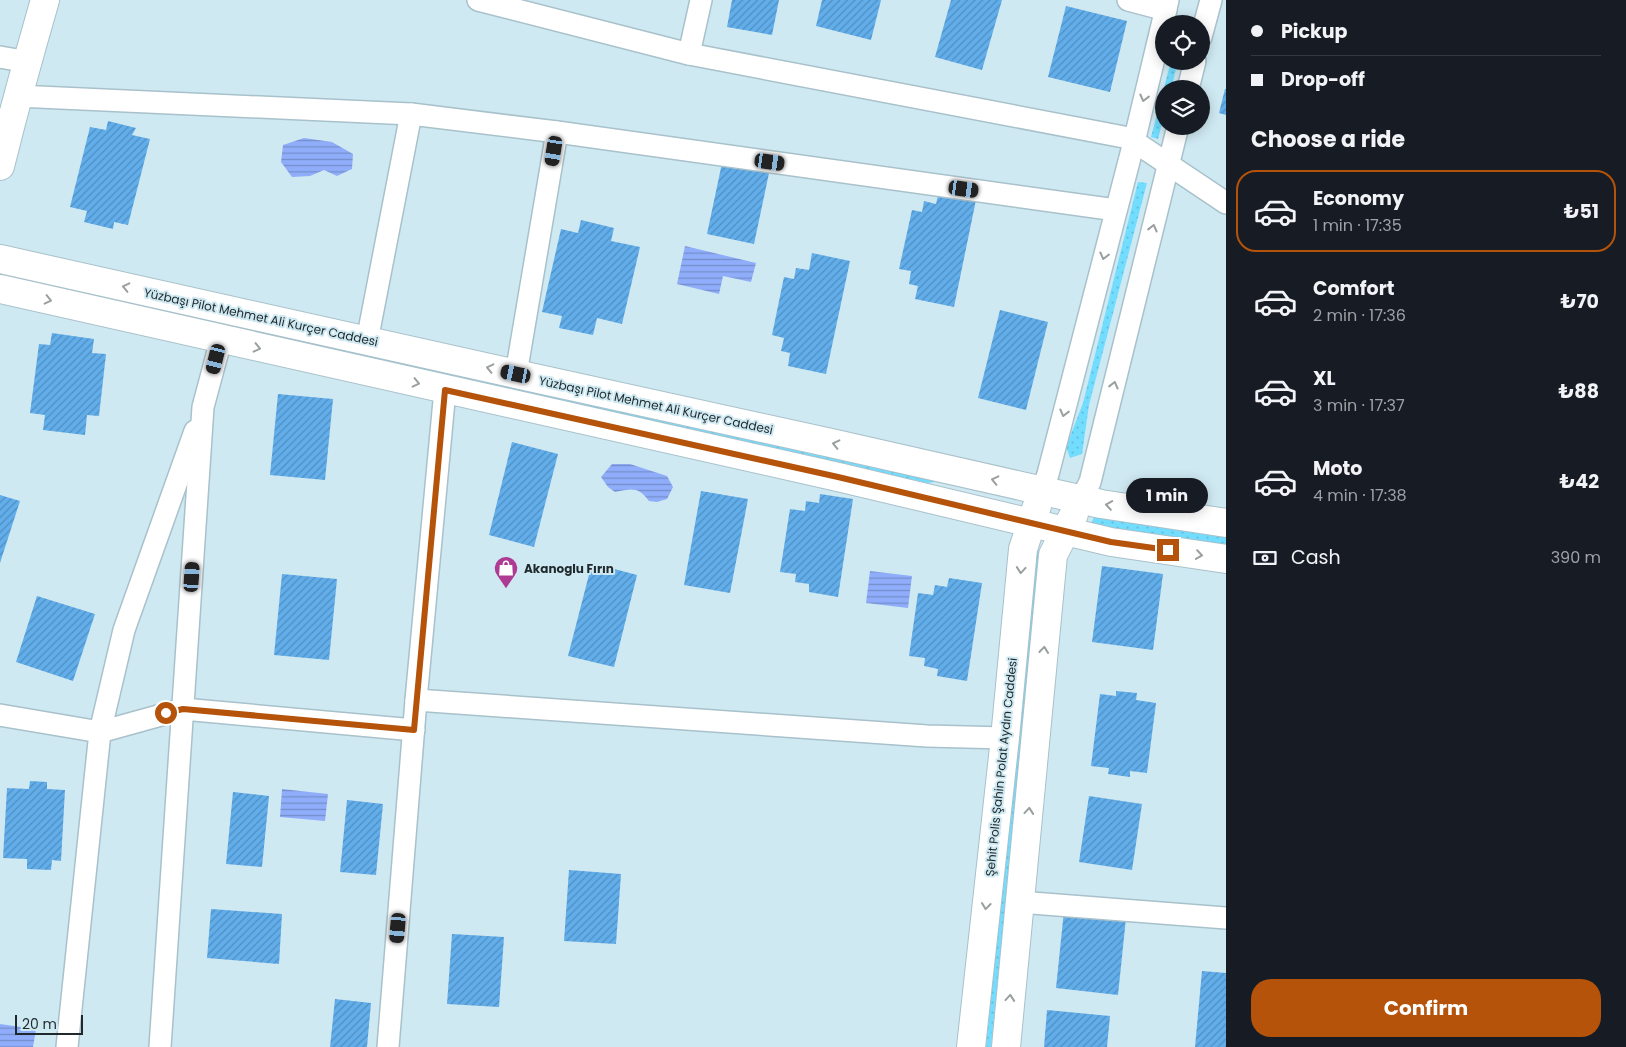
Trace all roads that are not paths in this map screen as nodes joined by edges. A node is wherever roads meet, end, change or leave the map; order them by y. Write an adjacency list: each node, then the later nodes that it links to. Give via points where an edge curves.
1 (45, 0): 10 (main road)
2 (478, 0): 8 (street)
3 (700, 0): 8 (street)
4 (1128, 0): 6 (street)
5 (1211, 0): 7 (street)
6 (1167, 5): 15 (street, one-way to 15)
7 (1207, 15)
8 (689, 54): 15 (street, via 1129,138)
9 (0, 56): 10 (street)
10 (28, 62): 11 (main road)
11 (17, 96): 12 (street); 17 (main road)
12 (410, 114): 13 (street); 23 (street)
13 (557, 132): 19 (street); 24 (street)
14 (1176, 135): 16 (street)
15 (1134, 142): 16 (street); 19 (street)
16 (1169, 165): 18 (street); 28 (street, one-way to 16, via 1090,482)
17 (0, 166)
18 (1226, 203)
19 (1116, 210): 27 (street, one-way to 27)
20 (0, 259): 23 (main road, Yüzbaşı Pilot Mehmet Ali Kurçer Caddesi, one-way to 20)
21 (0, 289): 22 (main road, one-way to 22)
22 (220, 340): 25 (main road, one-way to 25); 26 (street)
23 (367, 341): 24 (main road, Yüzbaşı Pilot Mehmet Ali Kurçer Caddesi, one-way to 23)
24 (516, 374): 27 (main road, Yüzbaşı Pilot Mehmet Ali Kurçer Caddesi, one-way to 24)
25 (445, 390): 29 (main road); 33 (street)
26 (203, 407): 34 (street); 37 (street, via 124,630)
27 (1042, 490): 28 (main road, Yüzbaşı Pilot Mehmet Ali Kurçer Caddesi); 29 (main road, Şehit Polis Şahin Polat Aydın Caddesi)
28 (1081, 499): 30 (main road, Yüzbaşı Pilot Mehmet Ali Kurçer Caddesi, one-way to 28); 31 (main road)
29 (1032, 523): 31 (main road); 38 (main road, Şehit Polis Şahin Polat Aydın Caddesi, one-way to 38, via 1023,548)
30 (1226, 523)
31 (1065, 531): 32 (main road, one-way to 32, via 1111,542); 39 (main road, one-way to 31, via 1053,554)
32 (1226, 559)
33 (416, 700): 36 (street); 38 (street, via 917,735)
34 (183, 709): 36 (street); 37 (street); 42 (street)
35 (0, 714): 37 (street)
36 (414, 730): 43 (street)
37 (100, 732): 41 (street)
38 (1005, 738): 44 (main road, Şehit Polis Şahin Polat Aydın Caddesi, one-way to 44)
39 (1019, 902): 40 (street); 45 (main road, one-way to 39)
40 (1226, 918)
41 (66, 1047)
42 (160, 1047)
43 (388, 1047)
44 (971, 1047)
45 (1006, 1047)

